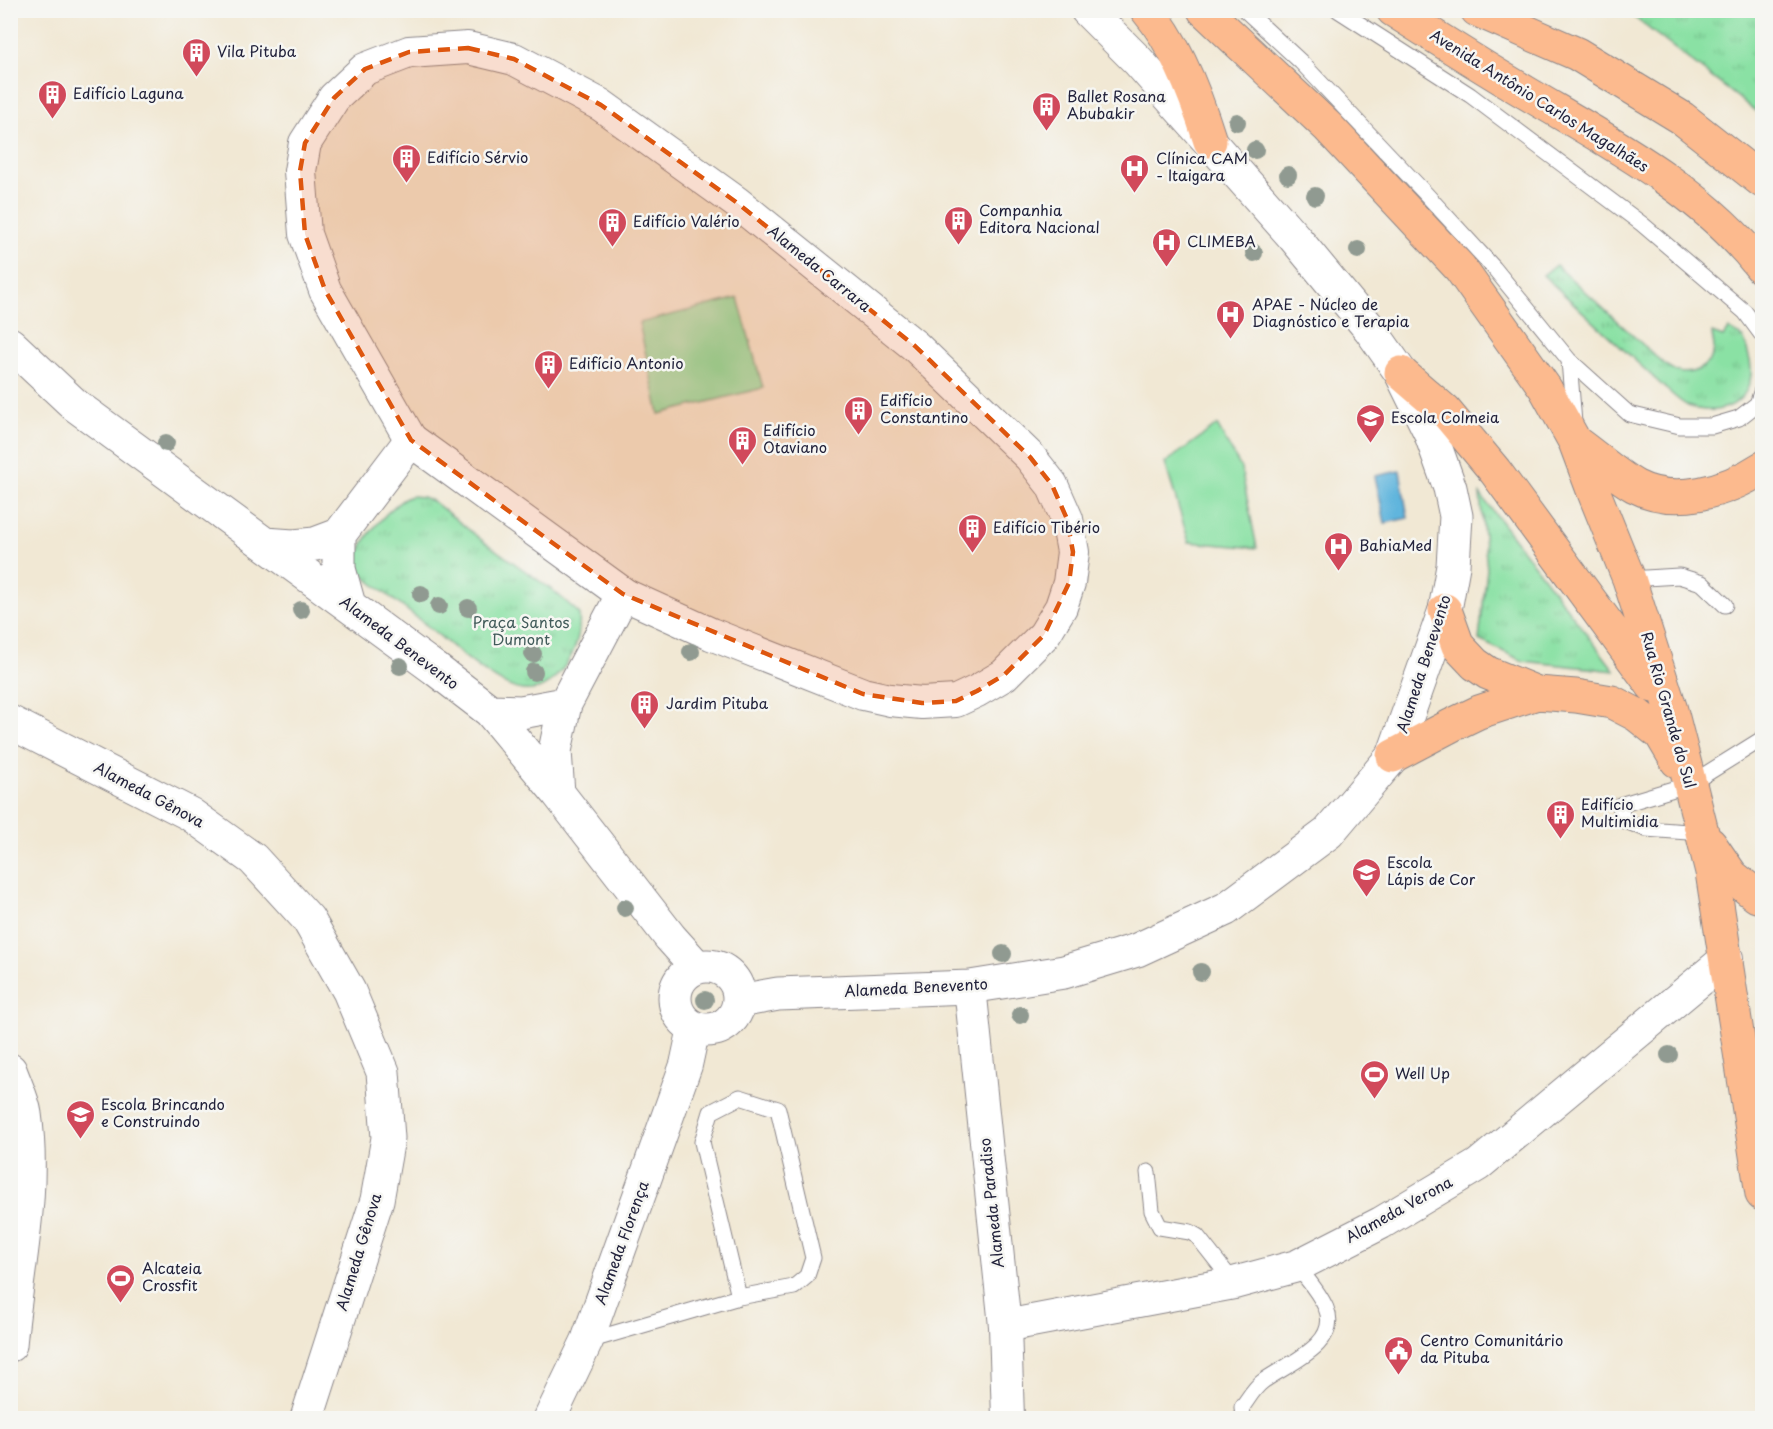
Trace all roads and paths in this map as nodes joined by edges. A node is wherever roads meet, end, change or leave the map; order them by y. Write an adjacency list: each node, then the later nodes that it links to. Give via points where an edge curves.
1 (1087, 10): 8 (street, Alameda Benevento)
2 (1147, 10): 8 (main road, via 1159,24 1197,101)
3 (1204, 10): 19 (main road, Rua Rio Grande do Sul, via 1328,127 1460,268 1545,388)
4 (1245, 10): 13 (lane, via 1301,62 1426,194 1494,268)
5 (1338, 10): 11 (lane, via 1470,95 1642,224 1745,312)
6 (1393, 10): 10 (main road, Avenida Antônio Carlos Magalhães, via 1627,153 1692,199 1746,246)
7 (1477, 10): 9 (main road, via 1577,54 1682,118)
8 (1210, 141): 14 (street, Alameda Benevento, via 1355,311)
9 (1762, 181)
10 (1762, 268)
11 (1762, 335)
12 (10, 344): 17 (street, Alameda Benevento)
13 (1569, 360): 16 (lane, via 1629,414 1680,426 1712,426 1739,417 1757,404); 19 (lane)
14 (1401, 373): 27 (street, Alameda Benevento, via 1430,432 1456,516); 30 (main road, via 1444,411 1495,471)
15 (10, 377): 17 (street, Alameda Benevento)
16 (1762, 390)
17 (75, 405): 22 (street, Alameda Benevento)
18 (411, 440): 21 (street); 24 (street, Alameda Carrara); 24 (street, Alameda Carrara, via 325,290 305,234 300,171 305,143 333,98 365,69 409,52 468,48 514,59 601,105 736,202 915,346 1030,457 1052,485 1068,519 1073,552 1061,607 1044,635 1004,675 956,701 922,703 863,694 711,634)
19 (1575, 442): 20 (main road, via 1636,486 1671,496 1705,494); 23 (main road, Rua Rio Grande do Sul)
20 (1762, 468)
21 (339, 535): 22 (street, via 315,544); 25 (street, via 339,568)
22 (265, 544): 25 (street, Alameda Benevento)
23 (1629, 579): 26 (lane, via 1679,576 1702,583); 30 (main road, Rua Rio Grande do Sul)
24 (623, 594): 29 (street)
25 (349, 605): 31 (street, Alameda Benevento)
26 (1725, 605)
27 (1445, 610): 28 (main road, via 1458,646 1475,664 1488,674); 34 (street, Alameda Benevento)
28 (1537, 693): 34 (main road, via 1479,712); 35 (main road, via 1612,702 1637,715 1661,734)
29 (565, 704): 31 (street, via 521,712); 36 (street, via 555,751)
30 (1671, 710): 35 (main road, Rua Rio Grande do Sul)
31 (490, 711): 36 (street, Alameda Benevento)
32 (10, 722): 53 (street, Alameda Gênova, via 190,814 253,859 308,919 349,991 383,1072 388,1138 377,1200)
33 (1762, 739): 35 (lane)
34 (1393, 756): 41 (street, Alameda Benevento, via 1328,833 1226,909 1137,950 1064,972)
35 (1690, 784): 37 (main road, Rua Rio Grande do Sul); 37 (lane, via 1620,805 1623,820 1646,829)
36 (558, 793): 40 (street, Alameda Benevento)
37 (1702, 833): 38 (main road, via 1732,876); 39 (main road, Rua Rio Grande do Sul)
38 (1762, 897)
39 (1727, 958): 46 (main road, Rua Rio Grande do Sul); 47 (street, Alameda Verona, via 1478,1166)
40 (692, 969): 42 (street, via 718,967 735,981); 43 (street, via 680,980 674,1002 685,1022)
41 (970, 987): 42 (street, Alameda Benevento); 50 (street, Alameda Paradiso)
42 (739, 995): 43 (street, via 737,1010 724,1026)
43 (699, 1029): 51 (street, Alameda Florença)
44 (10, 1070): 52 (street, via 25,1112 30,1164)
45 (1148, 1172): 48 (lane, via 1152,1211 1160,1227 1197,1236)
46 (1762, 1194)
47 (1297, 1266): 48 (street, Alameda Verona); 56 (lane, via 1327,1310 1327,1326 1317,1348 1261,1383 1242,1407)
48 (1234, 1282): 50 (street, Alameda Verona)
49 (739, 1297): 49 (lane, via 794,1287 807,1276 813,1258 778,1109 740,1097 711,1112 702,1142); 51 (lane)
50 (1005, 1326): 55 (street, Alameda Paradiso)
51 (587, 1341): 54 (street, Alameda Florença)
52 (10, 1345)
53 (307, 1419)
54 (550, 1419)
55 (1008, 1419)
56 (1243, 1419)

